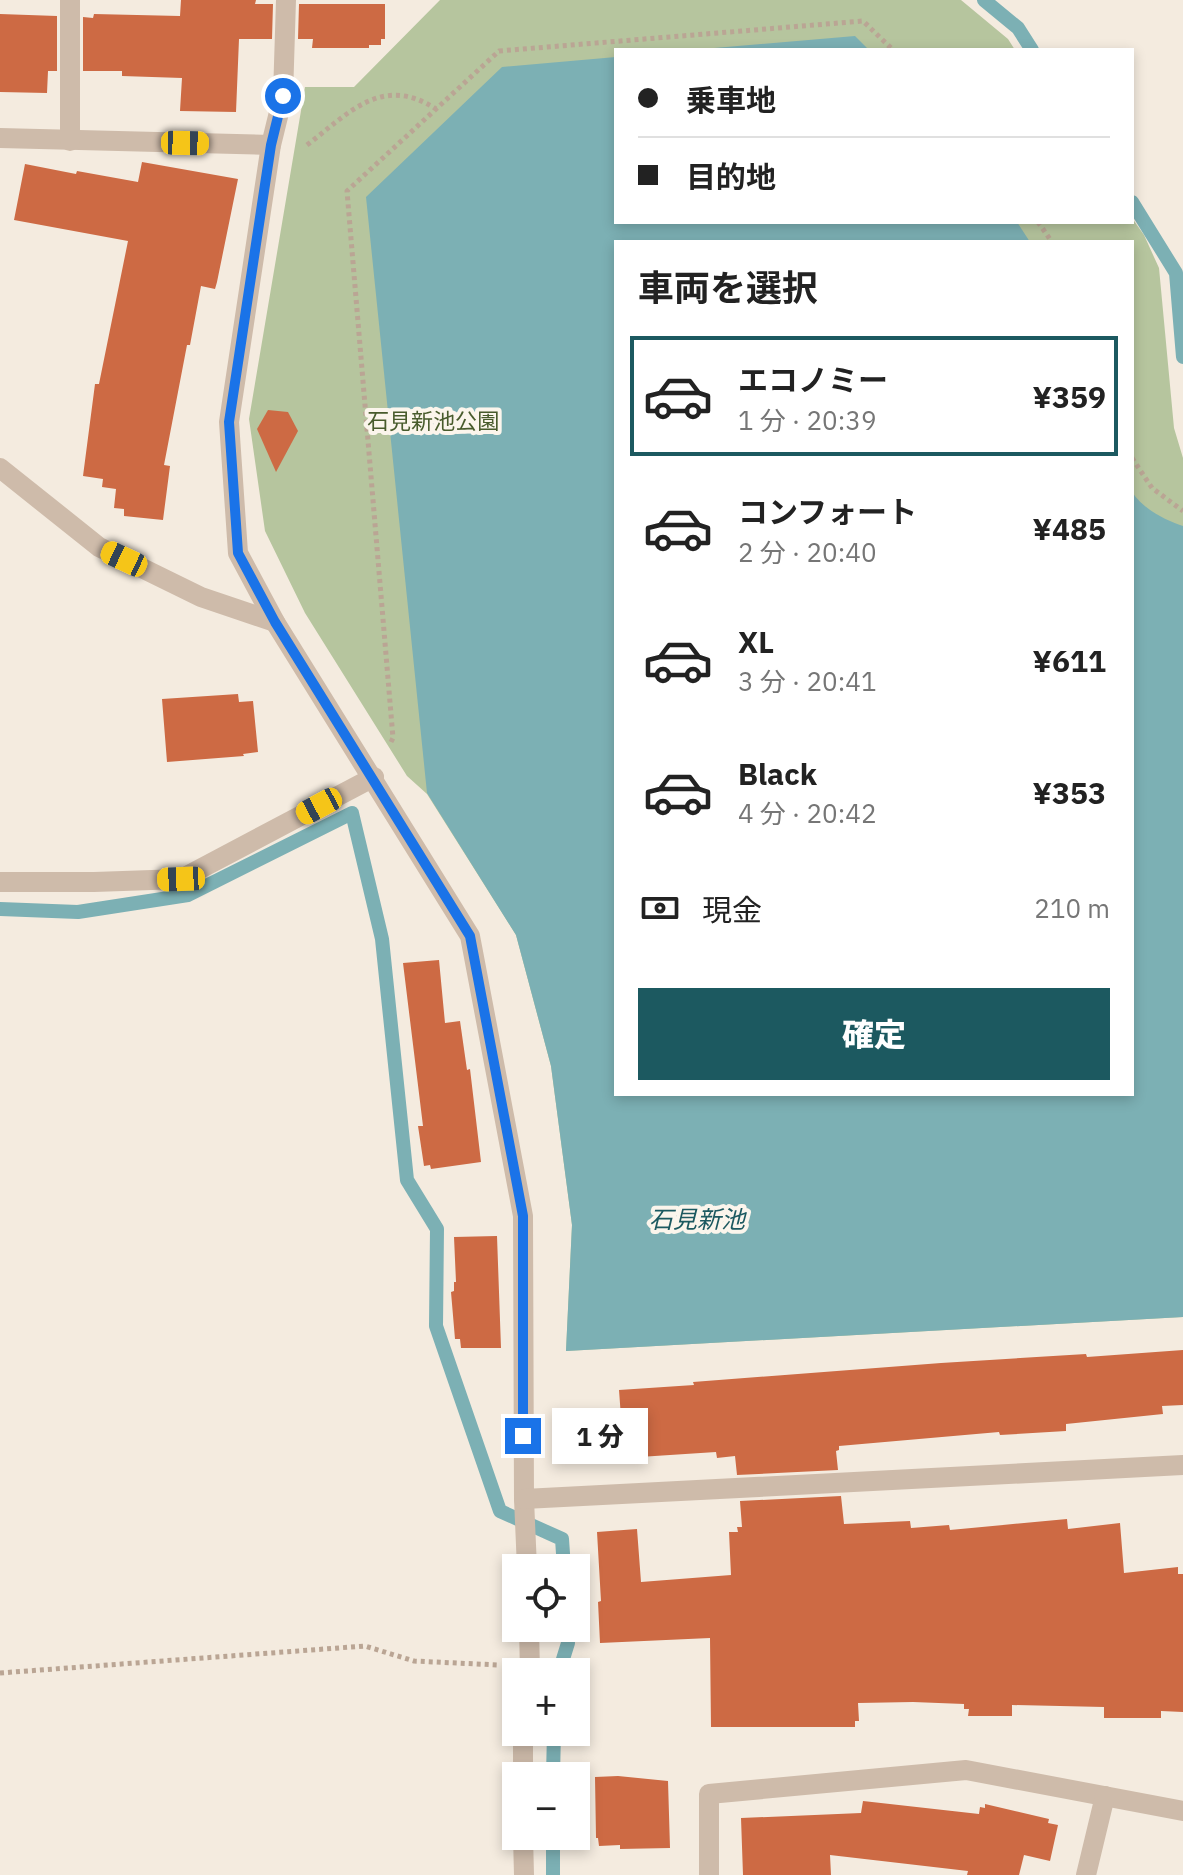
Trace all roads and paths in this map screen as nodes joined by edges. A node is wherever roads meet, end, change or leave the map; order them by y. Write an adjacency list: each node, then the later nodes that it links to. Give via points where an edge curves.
1 (70, 0): 6 (street)
2 (286, 0): 7 (street, via 283,96)
3 (891, 48): 4 (path, via 863,21 499,51)
4 (436, 109): 7 (path, via 423,100 388,94 363,102 305,147); 12 (path, via 347,191 393,738)
5 (0, 138): 6 (street)
6 (70, 141): 7 (street)
7 (271, 145): 11 (street, via 229,422 238,553)
8 (1134, 461): 10 (path, via 1152,488)
9 (0, 468): 11 (street, via 99,547 201,597)
10 (1183, 511)
11 (275, 622): 12 (street)
12 (374, 777): 13 (street, via 181,879); 15 (street, via 470,936 523,1216)
13 (0, 882)
14 (1183, 1465): 15 (street)
15 (524, 1499): 16 (street)
16 (526, 1554)
17 (502, 1667): 18 (path, via 414,1661 365,1646)
18 (0, 1673)
19 (1105, 1796): 20 (street); 23 (street, via 966,1770 709,1794); 24 (street)
20 (1183, 1811)
21 (523, 1850): 22 (street)
22 (524, 1875)
23 (709, 1875)
24 (1086, 1875)

